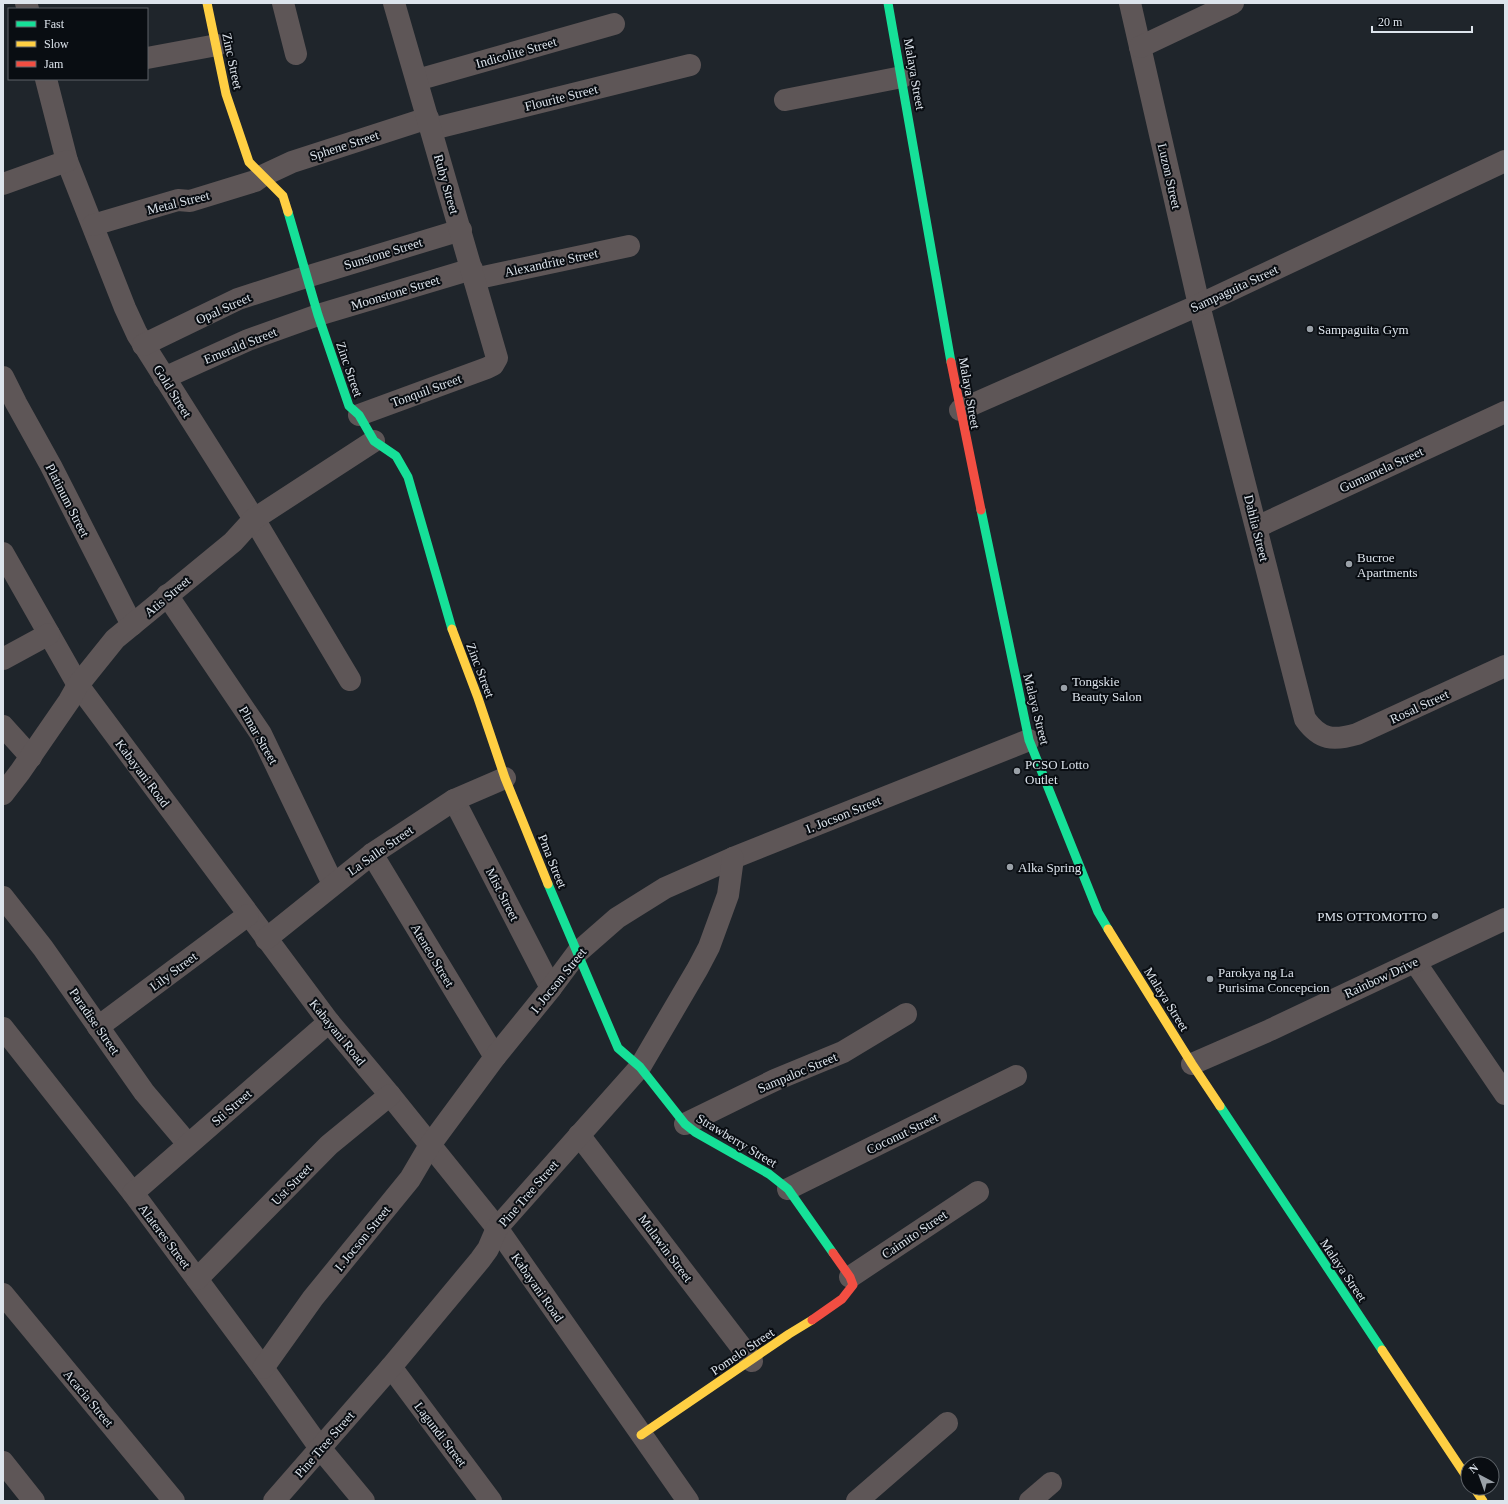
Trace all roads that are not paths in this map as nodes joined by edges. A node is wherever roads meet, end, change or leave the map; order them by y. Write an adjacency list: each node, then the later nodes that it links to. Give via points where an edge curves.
1 (207, 3): 8 (street, Zinc Street)
2 (283, 3): 10 (street)
3 (394, 3): 15 (street, Ruby Street)
4 (888, 3): 13 (street, Malaya Street)
5 (1130, 3): 9 (street, Luzon Street)
6 (1233, 3): 9 (street)
7 (614, 24): 15 (street, Indicolite Street)
8 (217, 45): 11 (street); 20 (street, Zinc Street, via 226,94 246,154 249,162)
9 (1140, 47): 27 (street, Luzon Street)
10 (296, 54)
11 (148, 58)
12 (690, 65): 17 (street, Flourite Street)
13 (902, 77): 16 (street); 33 (street, Malaya Street)
14 (48, 80): 18 (street, Gold Street)
15 (417, 80): 17 (street, Ruby Street)
16 (785, 100)
17 (430, 124): 20 (street, Sphene Street, via 292,162); 23 (street, Ruby Street)
18 (67, 161): 21 (street); 22 (street, Gold Street)
19 (1505, 161): 27 (street, Sampaguita Street)
20 (262, 176): 22 (street, Metal Street, via 248,184 190,200 178,200); 26 (street, Zinc Street, via 283,196)
21 (3, 184)
22 (93, 225): 29 (street, Gold Street, via 125,308)
23 (461, 230): 25 (street, Ruby Street); 26 (street, Sunstone Street)
24 (629, 246): 25 (street, Alexandrite Street)
25 (473, 274): 28 (street, Moonstone Street); 30 (street, Ruby Street, via 497,358)
26 (306, 277): 28 (street, Zinc Street); 29 (street, Opal Street, via 238,299)
27 (1199, 305): 33 (street, Sampaguita Street); 38 (street, Dahlia Street)
28 (318, 315): 32 (street, Emerald Street, via 248,340); 35 (street, Zinc Street, via 345,397 349,406)
29 (143, 345): 32 (street, Gold Street)
30 (493, 365): 35 (street, Tonquil Street)
31 (3, 377): 41 (street, Platinum Street)
32 (164, 378): 37 (street, Gold Street)
33 (960, 410): 49 (street, Malaya Street)
34 (1505, 412): 38 (street, Gumamela Street)
35 (359, 415): 36 (street, Zinc Street)
36 (374, 441): 37 (street, Atis Street); 51 (street, Zinc Street, via 396,456 408,476 450,624)
37 (254, 519): 40 (street, Atis Street, via 233,542); 45 (street, Gold Street)
38 (1257, 527): 48 (street, Dahlia Street, via 1302,712 1315,731)
39 (3, 554): 42 (street, Kabayani Road)
40 (167, 595): 41 (street, Atis Street); 56 (street, Plmar Street, via 261,734)
41 (132, 625): 46 (street, Atis Street, via 115,639)
42 (49, 634): 43 (street); 46 (street, Kabayani Road)
43 (3, 659)
44 (1505, 666): 48 (street, Rosal Street, via 1357,734)
45 (350, 680)
46 (78, 685): 50 (street, Atis Street); 58 (street, Kabayani Road)
47 (3, 726): 50 (street)
48 (1331, 739)
49 (1029, 740): 55 (street, I. Jocson Street); 69 (street, Malaya Street, via 1098,912)
50 (31, 757): 52 (street, Atis Street)
51 (505, 778): 53 (street, La Salle Street); 61 (street, Pma Street)
52 (3, 794)
53 (454, 800): 54 (street, La Salle Street); 63 (street, Mist Street)
54 (372, 854): 56 (street, La Salle Street); 68 (street, Ateneo Street)
55 (733, 858): 61 (street, I. Jocson Street, via 665,888 617,918); 70 (street, Pine Tree Street, via 728,895 709,947)
56 (332, 884): 60 (street, La Salle Street)
57 (3, 897): 66 (street, Paradise Street, via 43,948)
58 (248, 915): 60 (street, Kabayani Road); 66 (street, Lily Street)
59 (1505, 919): 62 (street, Rainbow Drive)
60 (266, 939): 65 (street, Kabayani Road)
61 (577, 953): 63 (street, I. Jocson Street); 70 (street, Strawberry Street, via 618,1048)
62 (1415, 962): 69 (street, Rainbow Drive); 72 (street)
63 (551, 988): 68 (street, I. Jocson Street)
64 (906, 1014): 74 (street, Sampaloc Street, via 843,1052 775,1080)
65 (329, 1022): 73 (street, Kabayani Road); 76 (street, Sti Street)
66 (98, 1027): 76 (street, Paradise Street, via 144,1092)
67 (3, 1028): 80 (street, Alateres Street)
68 (495, 1057): 77 (street, I. Jocson Street)
69 (1192, 1064): 92 (street, Malaya Street)
70 (640, 1067): 74 (street, Strawberry Street); 75 (street, Pine Tree Street)
71 (1016, 1076): 78 (street, Coconut Street)
72 (1505, 1094)
73 (390, 1095): 77 (street, Kabayani Road); 82 (street, Ust Street, via 329,1145)
74 (685, 1124): 78 (street, Strawberry Street, via 769,1174)
75 (579, 1135): 81 (street, Pine Tree Street); 85 (street, Mulawin Street)
76 (188, 1144): 80 (street, Sti Street)
77 (430, 1145): 81 (street, Kabayani Road); 87 (street, I. Jocson Street, via 410,1179 313,1298)
78 (788, 1189): 83 (street, Strawberry Street)
79 (978, 1192): 83 (street, Caimito Street)
80 (133, 1193): 82 (street, Alateres Street)
81 (497, 1228): 86 (street, Pine Tree Street, via 488,1249); 89 (street, Kabayani Road)
82 (197, 1279): 87 (street, Alateres Street)
83 (852, 1281): 85 (street, Pomelo Street, via 850,1293)
84 (3, 1294): 95 (street, Acacia Street)
85 (752, 1361): 89 (street, Pomelo Street)
86 (391, 1367): 90 (street, Pine Tree Street); 98 (street, Lagundi Street)
87 (263, 1368): 90 (street, Alateres Street)
88 (948, 1423): 100 (street)
89 (641, 1435): 99 (street, Kabayani Road)
90 (320, 1448): 96 (street, Pine Tree Street); 97 (street, Alateres Street)
91 (3, 1462): 94 (street)
92 (1460, 1467)
93 (1051, 1483): 101 (street)
94 (34, 1501)
95 (174, 1501)
96 (274, 1501)
97 (364, 1501)
98 (491, 1501)
99 (688, 1501)
100 (857, 1501)
101 (1030, 1501)

